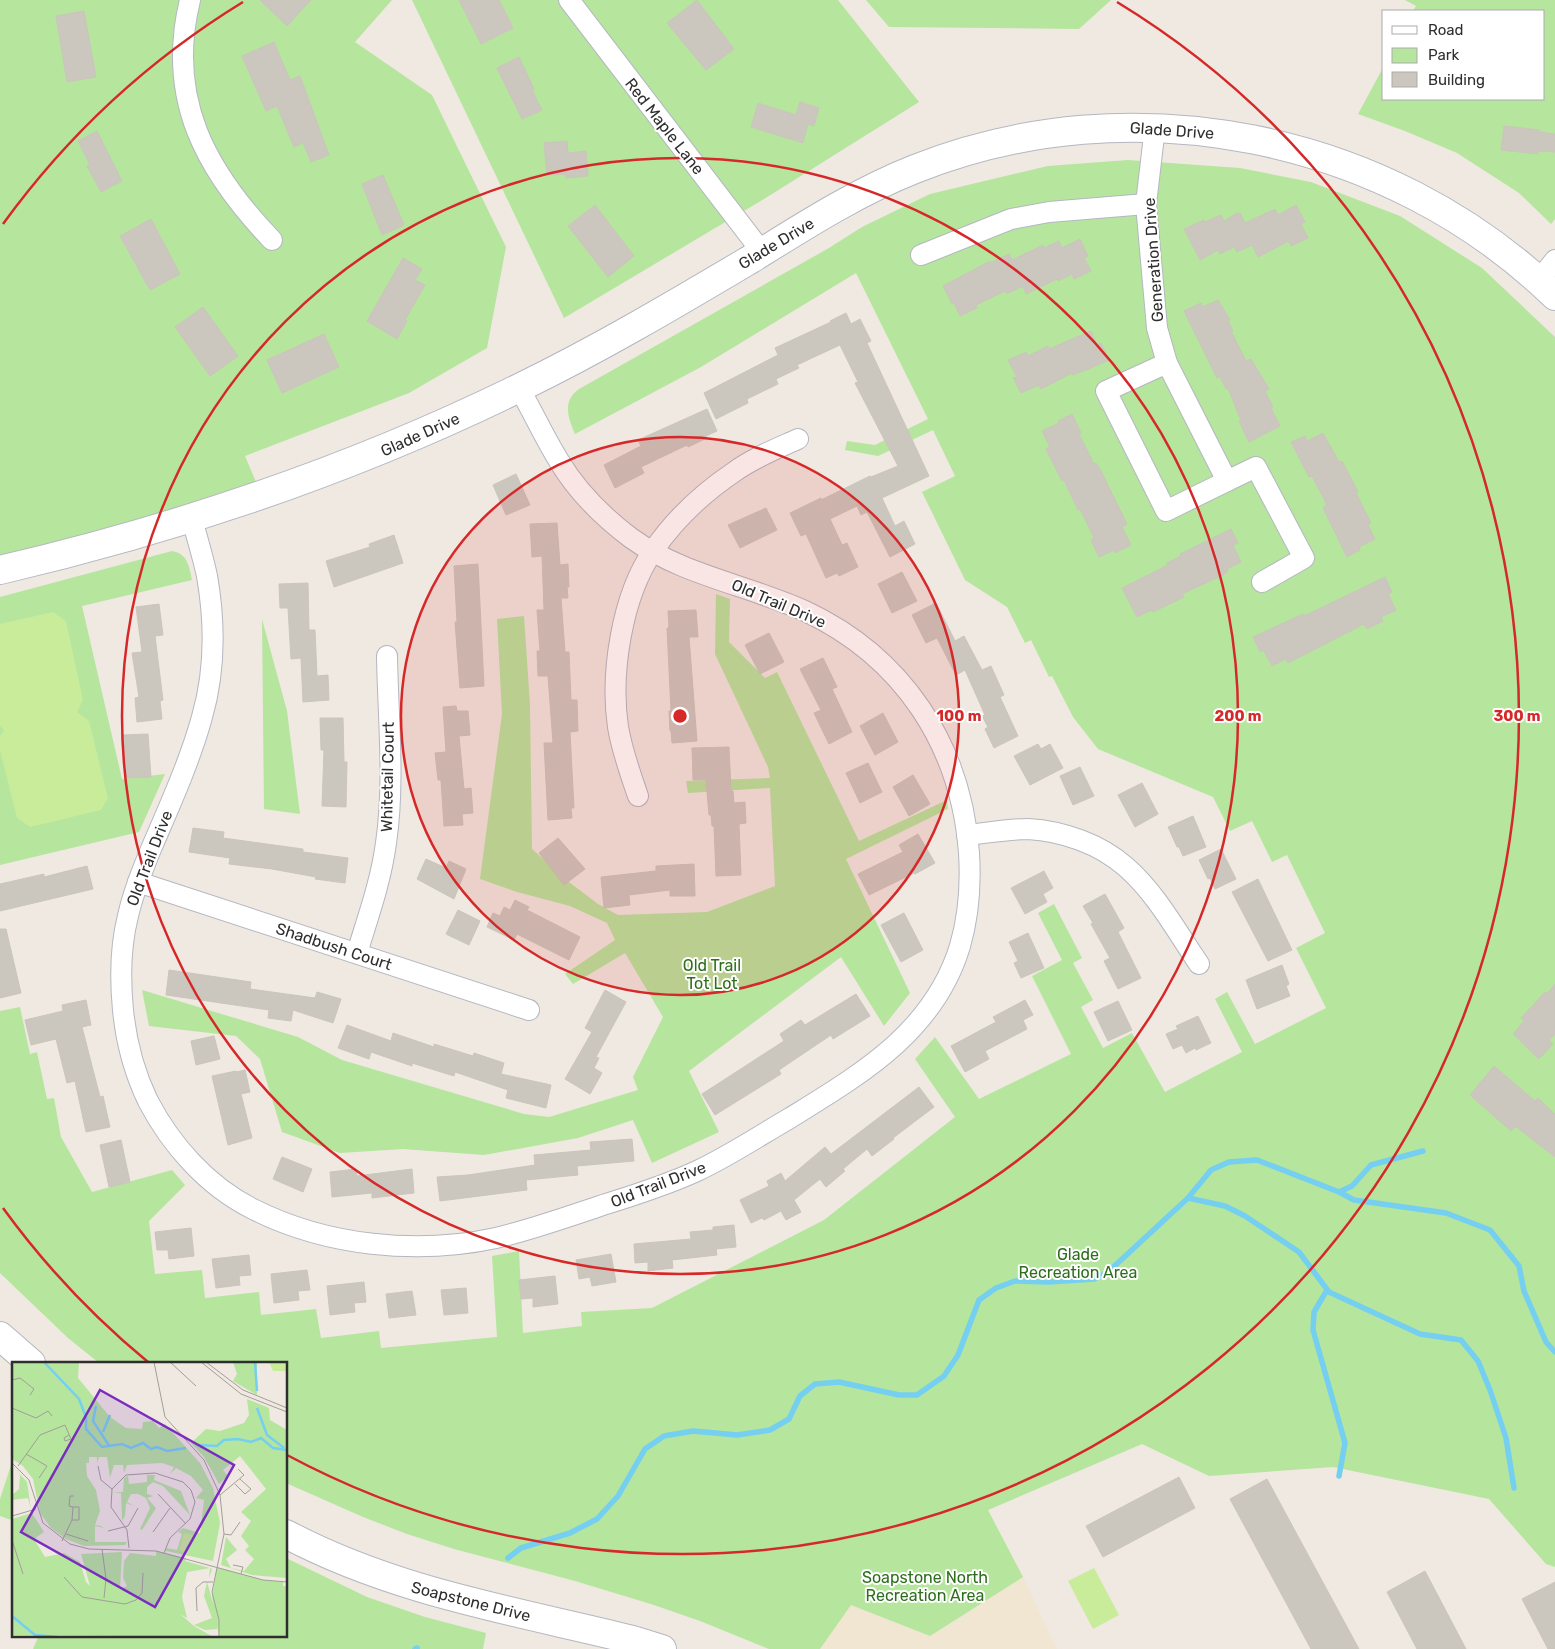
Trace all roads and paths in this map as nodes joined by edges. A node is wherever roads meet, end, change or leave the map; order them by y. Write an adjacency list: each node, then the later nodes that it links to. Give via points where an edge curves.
1 (190, 0): 5 (street, via 182,59 192,119 226,185)
2 (568, 0): 6 (street, Red Maple Lane)
3 (1155, 127): 4 (street, Generation Drive); 6 (street, Glade Drive, via 1068,131 965,152 870,189); 8 (street, Glade Drive, via 1265,141 1363,170 1456,217)
4 (1146, 204): 7 (street, via 1049,212 1011,220); 9 (street, Generation Drive, via 1157,328)
5 (272, 240)
6 (762, 252): 10 (street, Glade Drive, via 634,329)
7 (921, 255)
8 (1550, 279)
9 (1167, 362): 12 (street, Generation Drive); 12 (street, via 1106,391 1166,511)
10 (519, 388): 13 (street, Glade Drive, via 445,424 354,462); 14 (street, Old Trail Drive, via 559,462 579,490 603,515)
11 (798, 439): 14 (street, via 735,470 705,493)
12 (1227, 481): 16 (street, via 1256,467 1304,558)
13 (192, 519): 15 (street, Glade Drive, via 55,558); 20 (street, Old Trail Drive, via 212,611 208,686 196,734)
14 (652, 552): 18 (street, via 624,619 615,687 620,735); 19 (street, Old Trail Drive, via 830,623 881,662 912,696 931,725 951,768 961,799)
15 (0, 570)
16 (1262, 582)
17 (387, 656): 21 (street, Whitetail Court, via 390,798 386,843 378,884)
18 (638, 796)
19 (967, 835): 20 (street, Old Trail Drive, via 970,904 951,971 926,1013 895,1046 866,1070 739,1149 658,1188 534,1228 492,1239 452,1244 370,1243 328,1236 288,1224 252,1209 228,1194 182,1152 161,1125 144,1094 124,1027 122,952); 22 (street, via 1028,829 1072,838 1106,852 1151,895)
20 (138, 882): 21 (street, Shadbush Court)
21 (357, 953): 23 (street, Shadbush Court)
22 (1199, 964)
23 (529, 1010)
24 (0, 1336): 25 (street)
25 (30, 1362)
26 (288, 1535): 27 (street, Soapstone Drive, via 355,1565 432,1592)
27 (662, 1649)

